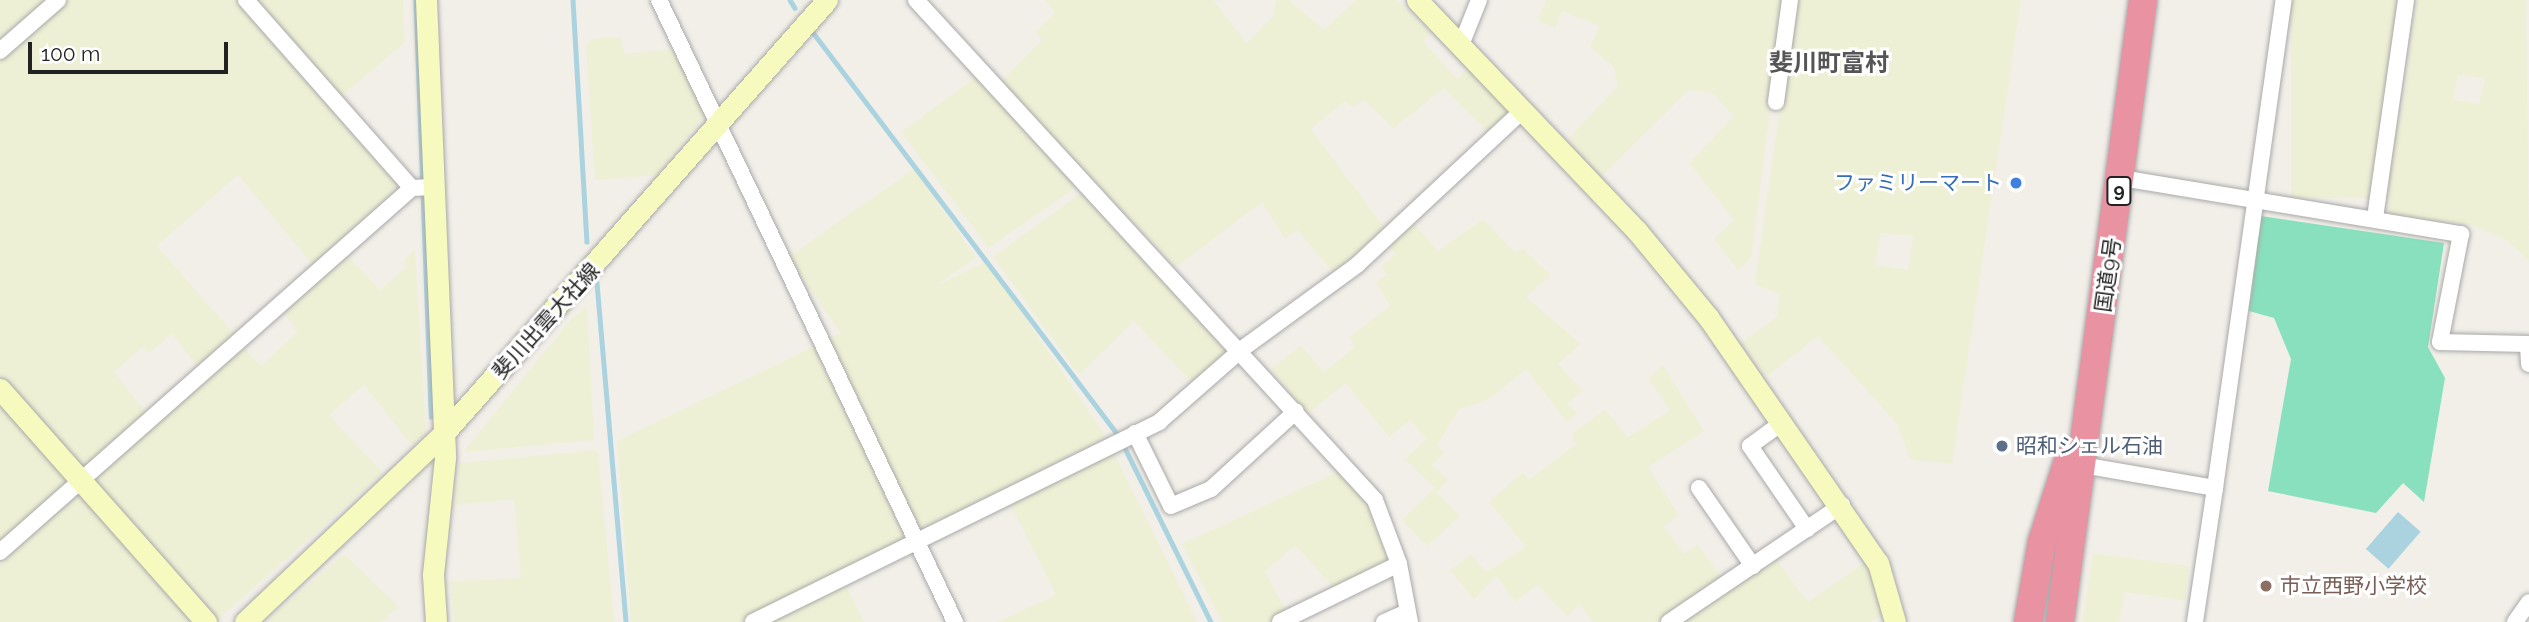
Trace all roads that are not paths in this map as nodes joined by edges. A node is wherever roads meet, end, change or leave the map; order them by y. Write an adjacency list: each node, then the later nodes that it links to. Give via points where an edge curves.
1 (58, 0): 14 (street)
2 (246, 0): 19 (street)
3 (426, 0): 19 (street)
4 (659, 0): 17 (street)
5 (827, 0): 17 (street, 斐川出雲大社線)
6 (916, 0): 22 (street)
7 (1416, 0): 13 (street)
8 (1479, 0): 13 (street)
9 (1790, 0): 15 (street)
10 (2143, 0): 18 (highway, 国道9号 / 9)
11 (2284, 0): 20 (street)
12 (2406, 0): 21 (street)
13 (1461, 45): 16 (street)
14 (0, 51)
15 (1776, 102)
16 (1523, 110): 22 (street, via 1357,265); 27 (street, via 1637,231)
17 (718, 125): 28 (street, 斐川出雲大社線); 36 (street)
18 (2121, 178): 20 (street); 24 (highway, 国道9号 / 9)
19 (422, 188): 28 (street); 31 (street)
20 (2258, 198): 21 (street); 33 (street)
21 (2375, 218): 23 (street, via 2461,234 2440,342 2528,344)
22 (1242, 349): 26 (street); 29 (street, via 1159,422)
23 (2529, 364)
24 (2094, 382): 30 (highway, 国道9号 / 9); 51 (highway, 国道9号 / 9, via 2042,542)
25 (0, 389): 31 (street)
26 (1296, 411): 29 (street, via 1211,489 1171,506); 38 (street, via 1376,500)
27 (1783, 422): 34 (street); 35 (street, via 1750,446)
28 (444, 433): 43 (street, 斐川出雲大社線); 44 (street)
29 (1135, 433): 36 (street)
30 (2082, 465): 33 (street); 52 (highway, 国道9号 / 9)
31 (82, 482): 37 (street); 42 (street)
32 (1699, 488): 39 (street)
33 (2215, 488): 53 (street)
34 (1842, 505): 35 (street); 50 (street, via 1878,564)
35 (1807, 529): 39 (street)
36 (916, 542): 45 (street); 46 (street)
37 (0, 552)
38 (1399, 564): 41 (street); 47 (street)
39 (1753, 566): 49 (street)
40 (2529, 602): 54 (street)
41 (1408, 617): 48 (street)
42 (206, 622)
43 (245, 622)
44 (436, 622)
45 (753, 622)
46 (955, 622)
47 (1280, 622)
48 (1384, 622)
49 (1669, 622)
50 (1895, 622)
51 (2028, 622)
52 (2060, 622)
53 (2195, 622)
54 (2515, 622)

